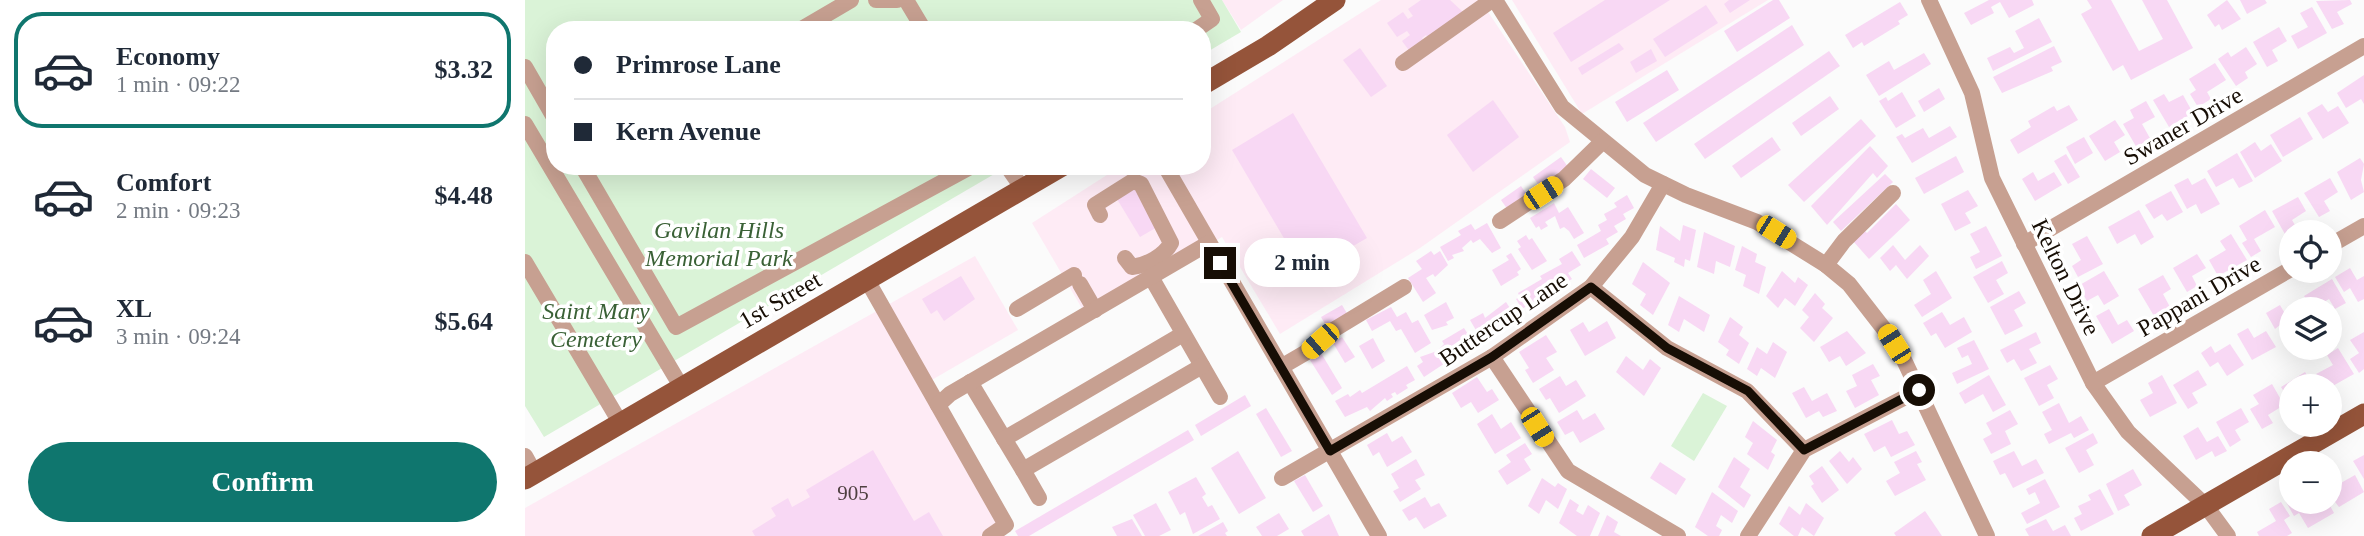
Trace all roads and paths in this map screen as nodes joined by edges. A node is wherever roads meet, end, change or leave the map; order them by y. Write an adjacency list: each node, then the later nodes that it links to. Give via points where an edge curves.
1 (851, 0): 9 (street)
2 (876, 0): 3 (street)
3 (897, 0)
4 (906, 0): 10 (street)
5 (1201, 0): 11 (street)
6 (1335, 0): 15 (main road)
7 (1493, 0): 13 (street); 18 (street, via 1562,107)
8 (1929, 0): 35 (street, Kelton Drive, via 1972,93 1986,161)
9 (815, 21)
10 (919, 21)
11 (1209, 21)
12 (2364, 46): 35 (street, Swaner Drive)
13 (1403, 63)
14 (525, 67): 16 (street)
15 (1211, 80)
16 (546, 103)
17 (525, 124): 19 (street)
18 (1603, 141): 27 (street); 31 (street, via 1564,179)
19 (532, 152): 20 (street)
20 (546, 174)
21 (547, 175): 52 (street)
22 (587, 175): 23 (street, via 677,327)
23 (956, 175)
24 (1013, 175): 28 (street)
25 (1047, 175): 28 (main road, 1st Street)
26 (1170, 175): 34 (street)
27 (1663, 184): 38 (street, via 1757,222); 43 (street, Buttercup Lane, via 1632,237)
28 (1023, 189): 41 (main road, 1st Street)
29 (1893, 193): 38 (street)
30 (1100, 215): 36 (street, via 1094,205 1104,197 1133,181 1141,184 1171,243 1167,251 1142,266 1132,267)
31 (1500, 221)
32 (2364, 226): 33 (street)
33 (2342, 239)
34 (1209, 243): 40 (street); 49 (street)
35 (2024, 244): 51 (street, Kelton Drive)
36 (1125, 258)
37 (525, 262): 57 (street)
38 (1826, 265): 53 (street, via 1849,284 1884,329)
39 (2279, 276): 51 (street, Pappani Drive)
40 (1151, 277): 45 (street); 46 (street)
41 (867, 280): 52 (main road, 1st Street); 55 (street)
42 (1404, 287): 49 (street)
43 (1591, 287): 47 (street, Buttercup Lane); 59 (street, via 1667,348 1748,391)
44 (1017, 309): 45 (street, via 1077,280)
45 (1095, 310): 50 (street)
46 (1183, 334): 48 (street); 58 (street)
47 (1492, 357): 60 (street, Buttercup Lane); 68 (street, via 1568,471)
48 (1202, 366): 54 (street); 62 (street)
49 (1281, 367): 60 (street)
50 (970, 382): 55 (street); 58 (street)
51 (2094, 383): 65 (street, Kelton Drive, via 2128,432)
52 (682, 388): 57 (main road, 1st Street)
53 (1919, 390): 59 (street); 70 (street)
54 (1220, 397)
55 (938, 405): 66 (street, via 1006,525)
56 (2364, 414): 65 (main road)
57 (621, 424): 61 (main road, 1st Street)
58 (1004, 439): 62 (street)
59 (1804, 450): 69 (street)
60 (1330, 451): 63 (street, Buttercup Lane); 67 (street)
61 (528, 470)
62 (1023, 470): 64 (street)
63 (1282, 478)
64 (1039, 498)
65 (2206, 506): 71 (main road); 72 (street, Kelton Drive)
66 (989, 536)
67 (1379, 536)
68 (1678, 536)
69 (1748, 536)
70 (1987, 536)
71 (2152, 536)
72 (2228, 536)

